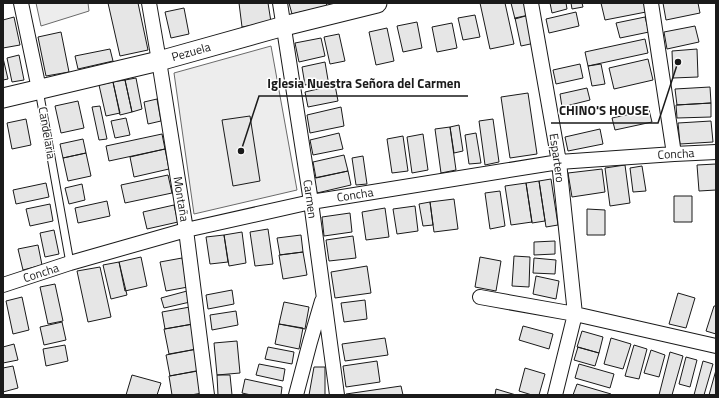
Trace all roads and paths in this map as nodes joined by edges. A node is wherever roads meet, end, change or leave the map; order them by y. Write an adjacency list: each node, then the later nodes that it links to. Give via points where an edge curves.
1 (21, 3): 9 (street, Candelaria)
2 (149, 3): 8 (street, Montaña)
3 (280, 3): 7 (street, Carmen)
4 (377, 3): 7 (main road, Pezuela)
5 (531, 3): 13 (street, Espartero)
6 (651, 3): 12 (street)
7 (284, 26): 8 (main road, Pezuela); 14 (street, Carmen)
8 (159, 61): 9 (main road, Pezuela); 15 (street, Montaña)
9 (39, 89): 10 (main road, Pezuela); 16 (lane, Candelaria)
10 (3, 98)
11 (716, 152): 12 (street, Concha)
12 (674, 154): 13 (street, Concha)
13 (559, 162): 14 (street, Concha); 20 (street, Espartero)
14 (311, 202): 15 (street, Concha); 18 (street, Carmen)
15 (186, 230): 16 (street, Concha); 22 (street, Montaña)
16 (70, 263): 17 (street, Concha)
17 (3, 285)
18 (323, 296): 23 (street); 24 (street, Carmen)
19 (480, 297): 20 (street)
20 (575, 314): 21 (street); 25 (street, Espartero)
21 (716, 346)
22 (207, 395)
23 (296, 395)
24 (337, 395)
25 (555, 395)

